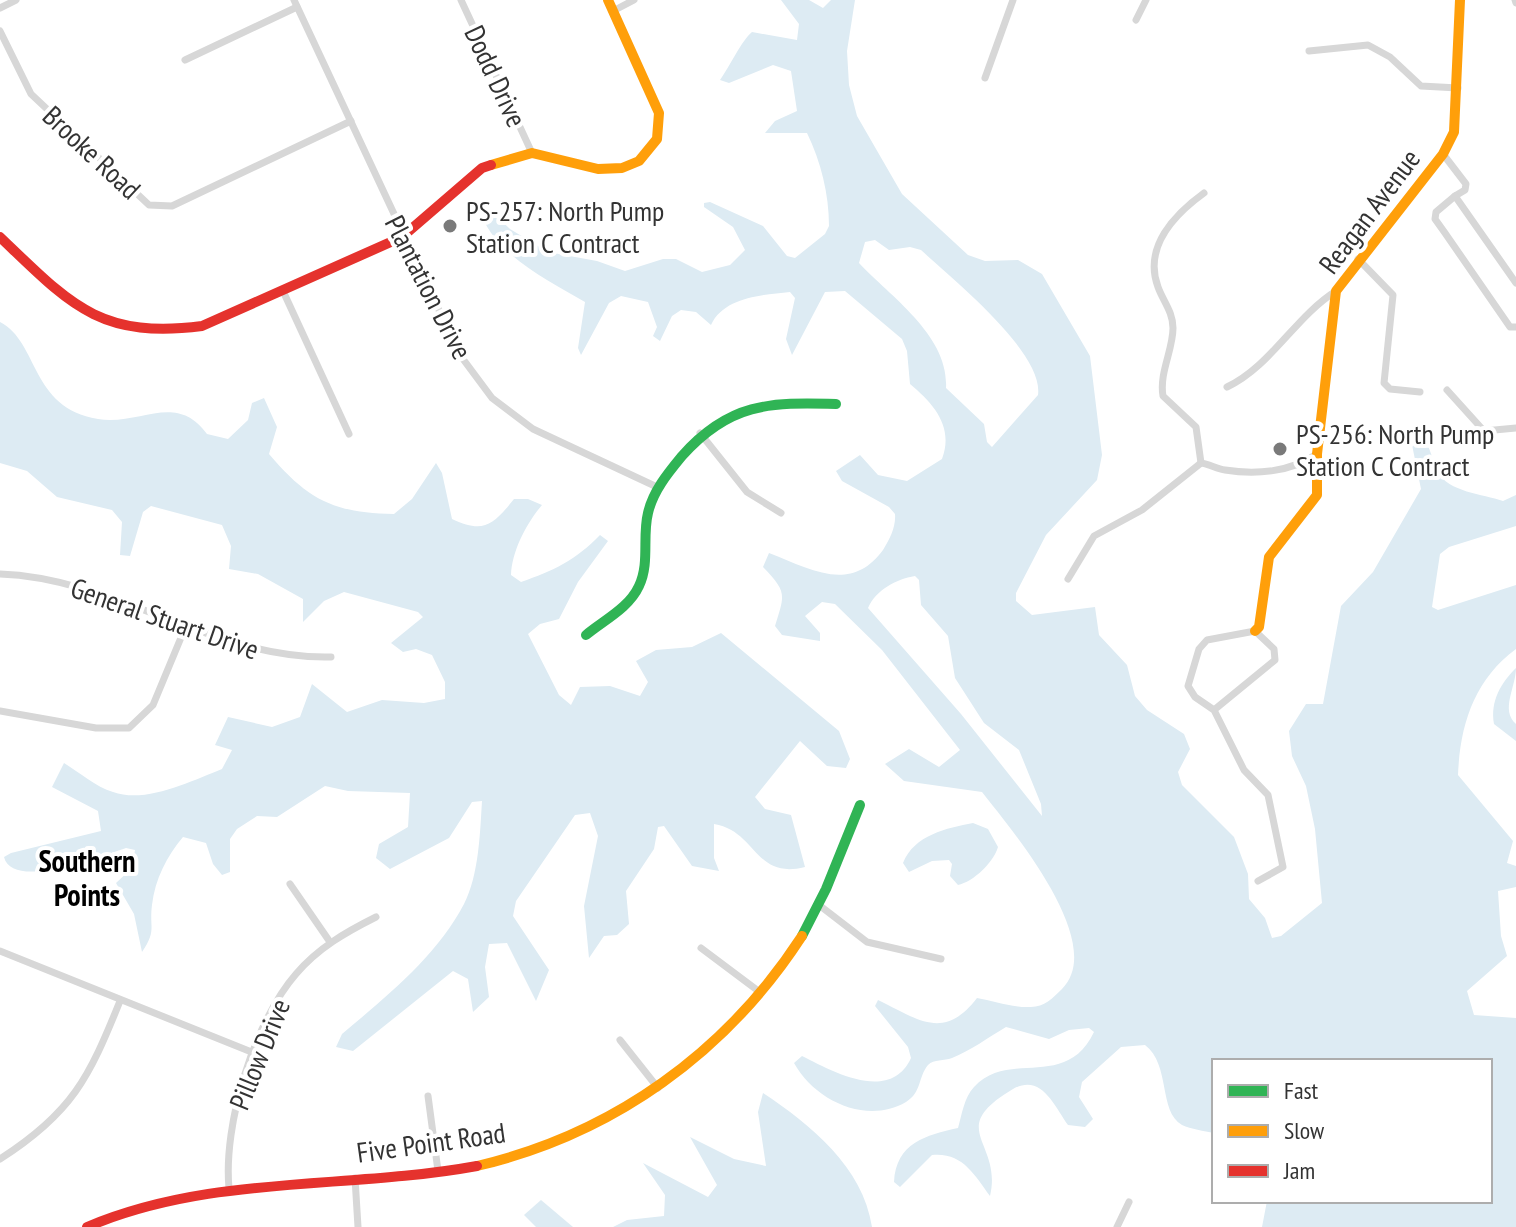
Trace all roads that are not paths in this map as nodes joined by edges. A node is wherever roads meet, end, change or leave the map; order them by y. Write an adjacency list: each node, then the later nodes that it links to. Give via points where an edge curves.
1 (16, 0): 9 (street)
2 (461, 0): 17 (street, Dodd Drive)
3 (634, 0): 8 (street)
4 (1013, 0): 14 (street)
5 (1146, 0): 10 (street)
6 (1460, 0): 15 (street, Reagan Avenue)
7 (296, 4): 13 (street); 16 (street, Plantation Drive)
8 (610, 5): 17 (street, via 659,113 657,139 639,161 622,168 598,169)
9 (0, 8)
10 (1136, 20)
11 (0, 31): 16 (street, Brooke Road, via 31,94 149,205 172,206)
12 (1309, 51): 15 (street, via 1368,45 1421,86)
13 (185, 60)
14 (985, 78)
15 (1458, 88): 18 (street, Reagan Avenue, via 1454,132)
16 (351, 121): 22 (street, Plantation Drive)
17 (532, 153): 22 (street, via 482,168)
18 (1443, 154): 20 (street, via 1466,184); 23 (street, Reagan Avenue)
19 (1204, 193): 36 (street, via 1167,227 1155,278 1173,328 1163,396 1196,427)
20 (1455, 196): 24 (street); 27 (street, via 1435,219 1510,327)
21 (0, 237): 25 (street, via 78,310 121,328 170,333 202,326)
22 (402, 237): 25 (street); 37 (street, Plantation Drive, via 460,355 492,398 533,429)
23 (1358, 259): 26 (street, Reagan Avenue); 30 (street, via 1393,295 1384,383 1390,389)
24 (1516, 283)
25 (283, 291): 34 (street)
26 (1336, 291): 28 (street, via 1252,371); 35 (street, Reagan Avenue)
27 (1516, 327)
28 (1227, 387)
29 (1447, 390): 32 (street, via 1484,431)
30 (1420, 392)
31 (836, 404): 33 (street, via 769,403 730,415)
32 (1516, 428)
33 (700, 433): 37 (street); 38 (street, via 747,492)
34 (349, 434)
35 (1317, 454): 36 (street, via 1275,471 1229,471); 42 (street, Reagan Avenue, via 1317,495 1269,557)
36 (1201, 463): 40 (street, via 1142,510 1094,536)
37 (657, 487): 43 (street, via 647,519 644,571 633,595)
38 (781, 513)
39 (0, 574): 41 (street, General Stuart Drive, via 79,587)
40 (1068, 579)
41 (185, 628): 44 (street, General Stuart Drive, via 272,654); 46 (street, via 153,705 129,728 96,728)
42 (1255, 631): 45 (street, via 1274,649 1275,660); 45 (street, via 1213,637 1199,649 1188,686)
43 (586, 635)
44 (331, 657)
45 (1214, 710): 48 (street, via 1244,770 1271,803 1283,867)
46 (0, 711)
47 (860, 805): 50 (street, Five Point Road)
48 (1258, 881)
49 (290, 884): 52 (street)
50 (819, 905): 55 (street, via 867,942); 56 (street, Five Point Road)
51 (376, 917): 52 (street, Pillow Drive)
52 (330, 942): 59 (street, Pillow Drive, via 286,985)
53 (701, 948): 56 (street)
54 (0, 951): 57 (street)
55 (941, 959)
56 (761, 993): 60 (street, Five Point Road, via 711,1047)
57 (120, 1001): 59 (street); 62 (street, via 80,1089 50,1122)
58 (620, 1040): 60 (street)
59 (254, 1053): 65 (street, Pillow Drive, via 229,1136)
60 (658, 1088): 63 (street, Five Point Road, via 556,1141 496,1162)
61 (428, 1096): 63 (street)
62 (0, 1159)
63 (438, 1171): 64 (street, Five Point Road)
64 (355, 1178): 65 (street, Five Point Road); 68 (street)
65 (229, 1188): 67 (street, Five Point Road, via 148,1202)
66 (1129, 1202): 69 (street)
67 (87, 1227)
68 (358, 1227)
69 (1117, 1227)

